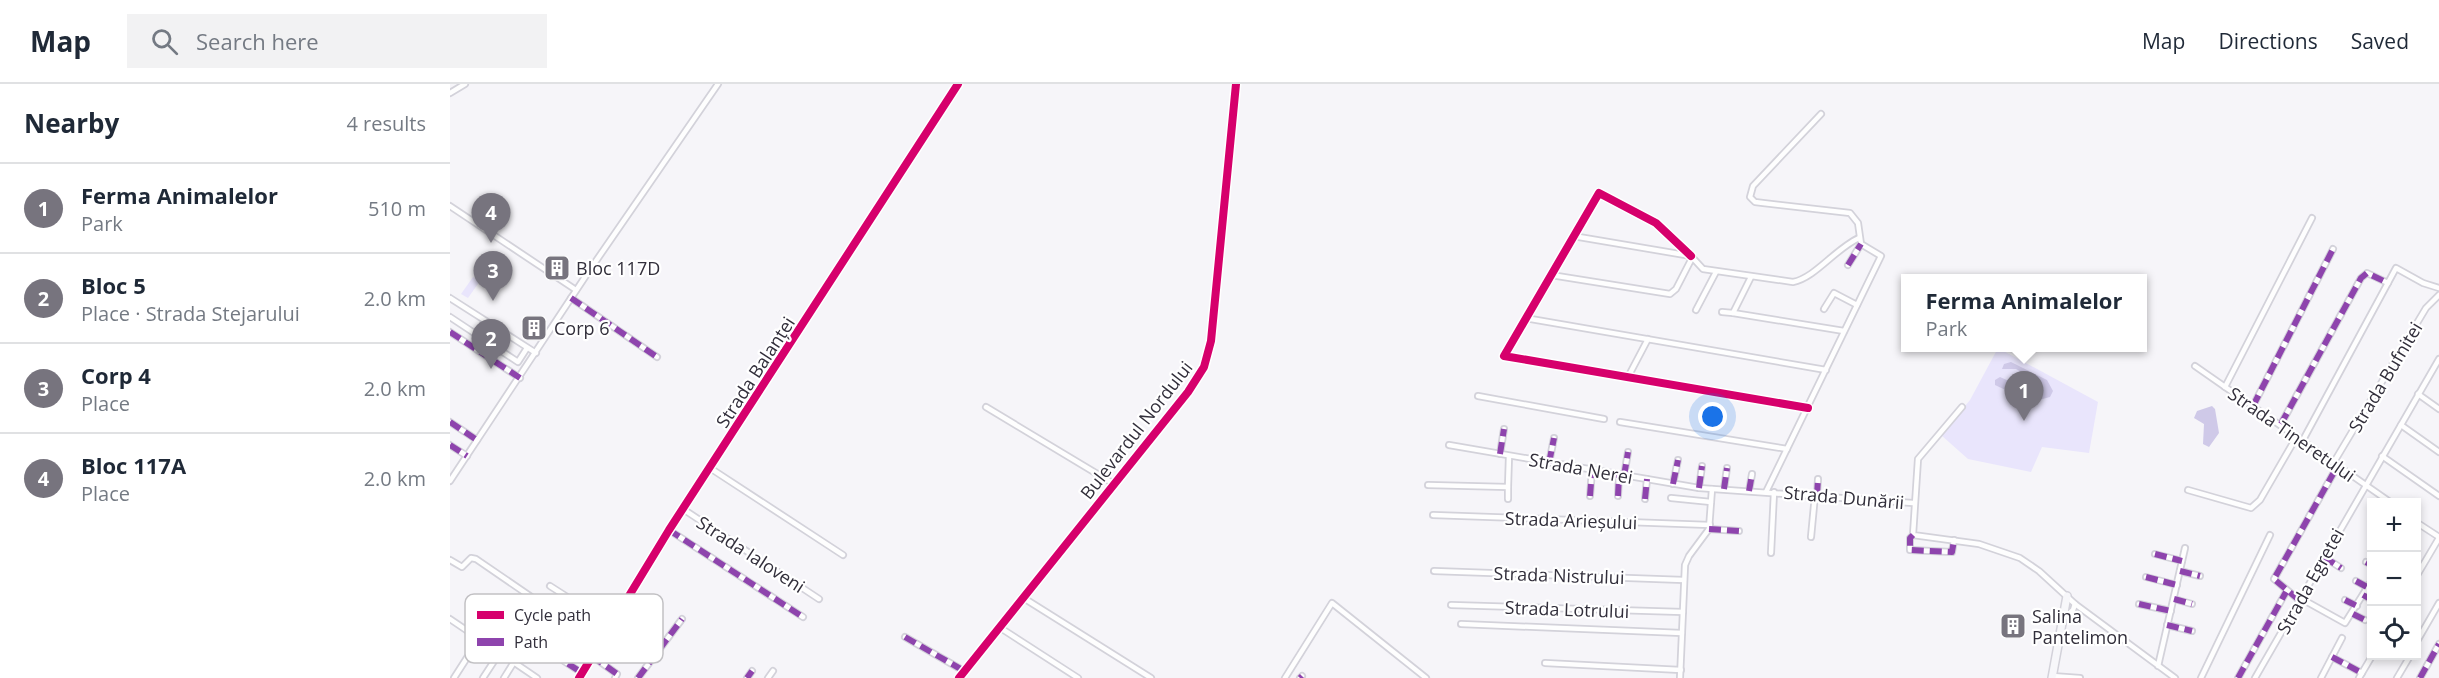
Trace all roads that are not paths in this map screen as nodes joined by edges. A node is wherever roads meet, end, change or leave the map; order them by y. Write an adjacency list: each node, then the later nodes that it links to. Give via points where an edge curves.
1 (465, 84): 5 (street)
2 (718, 84): 20 (street)
3 (958, 84): 75 (street, Strada Balanței)
4 (1236, 84): 83 (street, Bulevardul Nordului, via 1207,361 1188,392)
5 (450, 93)
6 (1821, 114): 10 (street, via 1753,186 1750,197 1755,202 1850,213 1858,223)
7 (450, 206): 20 (street)
8 (2312, 218): 44 (street)
9 (1573, 236): 13 (street); 13 (street, via 1599,193 1656,223); 16 (street)
10 (1859, 238): 11 (street); 17 (street, via 1796,282)
11 (1861, 244): 14 (street); 24 (street, Strada Dunării, via 1881,256)
12 (2333, 249): 48 (street)
13 (1692, 257): 15 (street, via 1700,268); 16 (street, via 1670,294)
14 (1848, 265)
15 (1716, 272): 17 (street); 26 (street)
16 (1551, 275): 30 (street)
17 (1751, 277): 28 (street)
18 (2388, 283): 19 (street, via 2396,268); 55 (street, via 2367,273 2361,278); 60 (street)
19 (2439, 288)
20 (576, 290): 23 (street)
21 (2439, 295): 73 (street, Strada Bufnitei, via 2426,308)
22 (450, 297): 31 (street)
23 (571, 298): 37 (street); 38 (street)
24 (1857, 305): 25 (street, via 1834,293); 32 (street, Strada Dunării)
25 (1824, 309)
26 (1696, 310)
27 (1722, 312): 28 (street)
28 (1733, 313): 32 (street)
29 (450, 317): 34 (street)
30 (1525, 318): 35 (street); 42 (street, via 1504,356)
31 (490, 324): 34 (street); 36 (street)
32 (1844, 331): 41 (street, Strada Dunării)
33 (450, 332): 43 (street)
34 (481, 338): 36 (street, via 518,362)
35 (1648, 339): 41 (street); 42 (street)
36 (527, 348): 37 (street)
37 (536, 353): 43 (street)
38 (657, 357)
39 (2438, 363): 45 (street, Strada Egretei)
40 (2195, 366): 44 (street, Strada Tineretului)
41 (1826, 370): 50 (street, Strada Dunării)
42 (1628, 377): 50 (street)
43 (519, 378): 61 (street)
44 (2225, 387): 48 (street, Strada Tineretului)
45 (2418, 394): 51 (street); 56 (street, Strada Egretei)
46 (1478, 396): 52 (street)
47 (986, 406): 83 (street)
48 (2253, 406): 55 (street, Strada Tineretului)
49 (1962, 407): 104 (street, via 1918,459)
50 (1808, 408): 64 (street, Strada Dunării)
51 (2439, 409)
52 (1604, 419)
53 (450, 422): 61 (street)
54 (1620, 422): 64 (street)
55 (2281, 424): 58 (street, Strada Tineretului)
56 (2401, 425): 66 (street); 70 (street, Strada Egretei)
57 (1504, 429): 67 (street)
58 (2297, 436): 60 (street, Strada Tineretului); 91 (street, via 2260,500 2251,508)
59 (1554, 438): 72 (street)
60 (2303, 440): 73 (street, Strada Tineretului)
61 (477, 441): 68 (street)
62 (450, 445): 68 (street)
63 (1449, 445): 67 (street, Strada Nerei)
64 (1787, 449): 93 (street, Strada Dunării)
65 (1628, 452): 79 (street)
66 (2439, 452)
67 (1500, 454): 69 (street, Strada Nerei)
68 (467, 456): 82 (street)
69 (1509, 456): 72 (street, Strada Nerei); 87 (street)
70 (2382, 456): 85 (street, Strada Egretei); 98 (street)
71 (1678, 460): 84 (street)
72 (1549, 463): 77 (street, Strada Nerei)
73 (2336, 463): 85 (street, Strada Tineretului); 134 (street, Strada Bufnitei, via 2275,576 2274,581)
74 (1702, 466): 88 (street)
75 (710, 468): 105 (street, Strada Balanței); 119 (street)
76 (1727, 468): 90 (street)
77 (1592, 470): 79 (street, Strada Nerei); 96 (street)
78 (1752, 474): 92 (street)
79 (1621, 475): 80 (street, Strada Nerei); 97 (street)
80 (1647, 479): 84 (street, Strada Nerei); 102 (street)
81 (1818, 479): 95 (street)
82 (450, 481)
83 (1114, 484): 140 (street, Bulevardul Nordului)
84 (1674, 484): 88 (street, Strada Nerei)
85 (2364, 484): 100 (street, Strada Tineretului); 120 (street, Strada Egretei)
86 (1428, 485): 87 (street)
87 (1508, 487): 101 (street)
88 (1698, 488): 89 (street, Strada Nerei)
89 (1712, 489): 90 (street, Strada Nerei); 103 (street)
90 (1724, 489): 92 (street, Strada Nerei)
91 (2188, 490)
92 (1749, 491): 93 (street, Strada Nerei)
93 (1766, 492): 94 (street, Strada Dunării)
94 (1774, 492): 95 (street, Strada Dunării); 117 (street)
95 (1816, 495): 104 (street, Strada Dunării); 113 (street)
96 (1590, 496)
97 (1618, 496)
98 (2439, 496)
99 (1671, 498): 103 (street)
100 (2384, 498)
101 (1508, 499)
102 (1645, 499)
103 (1711, 502): 108 (street)
104 (1913, 503): 111 (street)
105 (683, 509): 109 (street, Strada Balanței); 142 (street, Strada Ialoveni)
106 (1433, 515): 108 (street, Strada Arieșului)
107 (2421, 525): 114 (street)
108 (1710, 527): 110 (street, Strada Arieșului); 129 (street, via 1687,559)
109 (669, 530): 137 (street, Strada Balanței); 155 (street)
110 (1739, 531)
111 (1913, 535): 115 (street); 115 (street, via 1910,550 1952,552)
112 (2270, 535): 210 (street)
113 (1811, 537)
114 (2439, 538): 124 (street)
115 (1954, 540): 139 (street, via 2020,558)
116 (2185, 548): 122 (street)
117 (1771, 553)
118 (2155, 554): 122 (street)
119 (843, 555)
120 (2324, 556): 123 (street); 144 (street, Strada Egretei)
121 (450, 560): 135 (street, via 462,567 471,558 476,560)
122 (2182, 561): 126 (street)
123 (2340, 568)
124 (2421, 569)
125 (1434, 571): 129 (street, Strada Nistrului)
126 (2180, 571): 127 (street); 131 (street)
127 (2200, 576)
128 (2146, 577): 131 (street)
129 (1684, 580): 153 (street)
130 (2356, 581): 133 (street)
131 (2177, 585): 143 (street)
132 (550, 586): 136 (street)
133 (2367, 587): 138 (street)
134 (2286, 592): 144 (street); 211 (street)
135 (526, 594)
136 (563, 594)
137 (630, 594)
138 (2363, 595): 141 (street); 151 (street)
139 (2067, 596): 147 (street); 158 (street)
140 (1022, 597): 162 (street, Bulevardul Nordului); 204 (street)
141 (2367, 597)
142 (819, 599)
143 (2174, 599): 149 (street); 152 (street)
144 (2300, 599): 154 (street, via 2341,622 2347,622); 212 (street, Strada Egretei)
145 (2345, 600): 151 (street)
146 (2439, 603): 167 (street)
147 (2075, 604): 158 (street); 185 (street)
148 (2139, 604): 152 (street)
149 (2192, 604)
150 (1450, 605): 153 (street, Strada Lotrului)
151 (2357, 606): 154 (street)
152 (2171, 611): 161 (street)
153 (1683, 612): 165 (street)
154 (2353, 614): 159 (street)
155 (803, 617)
156 (450, 619): 163 (street)
157 (682, 619): 171 (street)
158 (2062, 620): 166 (street)
159 (2365, 620)
160 (1461, 624): 165 (street)
161 (2167, 625): 164 (street); 185 (street)
162 (999, 627): 189 (street, Bulevardul Nordului); 203 (street)
163 (465, 629)
164 (2193, 631)
165 (1682, 633): 186 (street)
166 (2060, 634): 170 (street); 193 (street)
167 (2421, 634)
168 (905, 637): 189 (street)
169 (2342, 638): 173 (street)
170 (2095, 641)
171 (663, 644)
172 (2439, 644): 215 (street)
173 (2332, 657): 191 (street); 213 (street)
174 (2370, 660): 191 (street)
175 (2408, 660): 214 (street)
176 (465, 661): 194 (street)
177 (493, 663): 195 (street)
178 (513, 663): 196 (street)
179 (515, 663): 192 (street)
180 (567, 663): 190 (street)
181 (588, 663): 190 (street, Strada Balanței)
182 (602, 663): 198 (street, via 617,674)
183 (649, 663): 199 (street)
184 (1545, 663): 186 (street)
185 (2158, 666): 209 (street)
186 (1681, 670): 207 (street)
187 (752, 671): 200 (street)
188 (773, 671): 201 (street)
189 (964, 671): 202 (street, Bulevardul Nordului)
190 (582, 673): 197 (street, Strada Balanței)
191 (2360, 676)
192 (535, 677)
193 (2052, 677): 208 (street)
194 (454, 678)
195 (483, 678)
196 (504, 678)
197 (579, 678)
198 (615, 678)
199 (638, 678)
200 (747, 678)
201 (768, 678)
202 (959, 678)
203 (1078, 678)
204 (1150, 678)
205 (1285, 678): 206 (street, via 1332,603)
206 (1426, 678)
207 (1680, 678)
208 (2080, 678)
209 (2175, 678)
210 (2201, 678)
211 (2238, 678)
212 (2255, 678)
213 (2321, 678)
214 (2397, 678)
215 (2420, 678)

